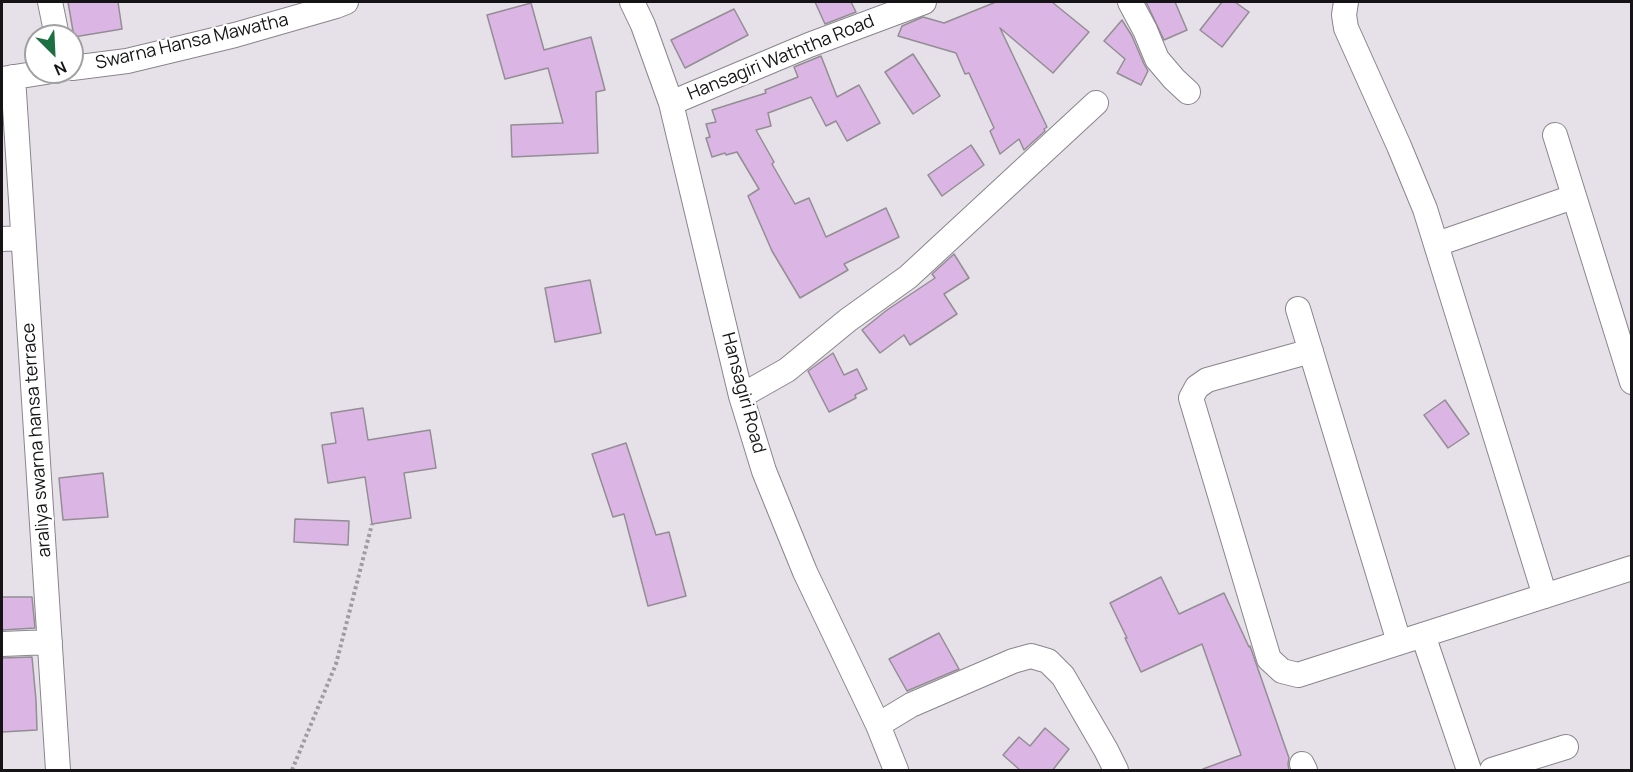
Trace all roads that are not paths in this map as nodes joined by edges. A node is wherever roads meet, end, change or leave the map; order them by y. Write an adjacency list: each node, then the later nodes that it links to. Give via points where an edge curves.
1 (50, 2): 7 (street)
2 (345, 2): 8 (street, Swarna Hansa Mawatha, via 235,35 127,61)
3 (632, 2): 12 (street, Hansagiri Road)
4 (924, 2): 12 (street, Hansagiri Waththa Road)
5 (1130, 2): 11 (street, via 1157,58)
6 (1346, 2): 17 (street, via 1347,28)
7 (55, 24)
8 (84, 66)
9 (24, 75): 10 (street)
10 (7, 78): 16 (street, araliya swarna hansa terrace)
11 (1188, 92)
12 (671, 103): 21 (street, Hansagiri Road)
13 (1096, 103): 21 (street, via 908,277 787,370)
14 (1555, 135): 15 (street)
15 (1573, 197): 17 (street); 20 (street)
16 (12, 239): 25 (street, araliya swarna hansa terrace)
17 (1437, 244): 23 (street)
18 (1298, 309): 19 (street)
19 (1311, 351): 26 (street); 26 (street, via 1207,380 1191,398 1262,636 1269,659 1282,671 1298,675)
20 (1632, 382)
21 (741, 396): 28 (street, Hansagiri Road, via 764,471 805,572)
22 (1632, 568): 23 (street)
23 (1545, 596): 24 (street)
24 (1423, 635): 26 (street); 33 (street)
25 (50, 642): 27 (street); 30 (street, araliya swarna hansa terrace)
26 (1399, 642)
27 (2, 644)
28 (878, 725): 31 (street, Hansagiri Road); 32 (street, via 911,705 1031,656 1048,661 1063,676)
29 (1566, 747): 34 (street)
30 (58, 771)
31 (896, 771)
32 (1116, 771)
33 (1469, 771)
34 (1492, 771)

